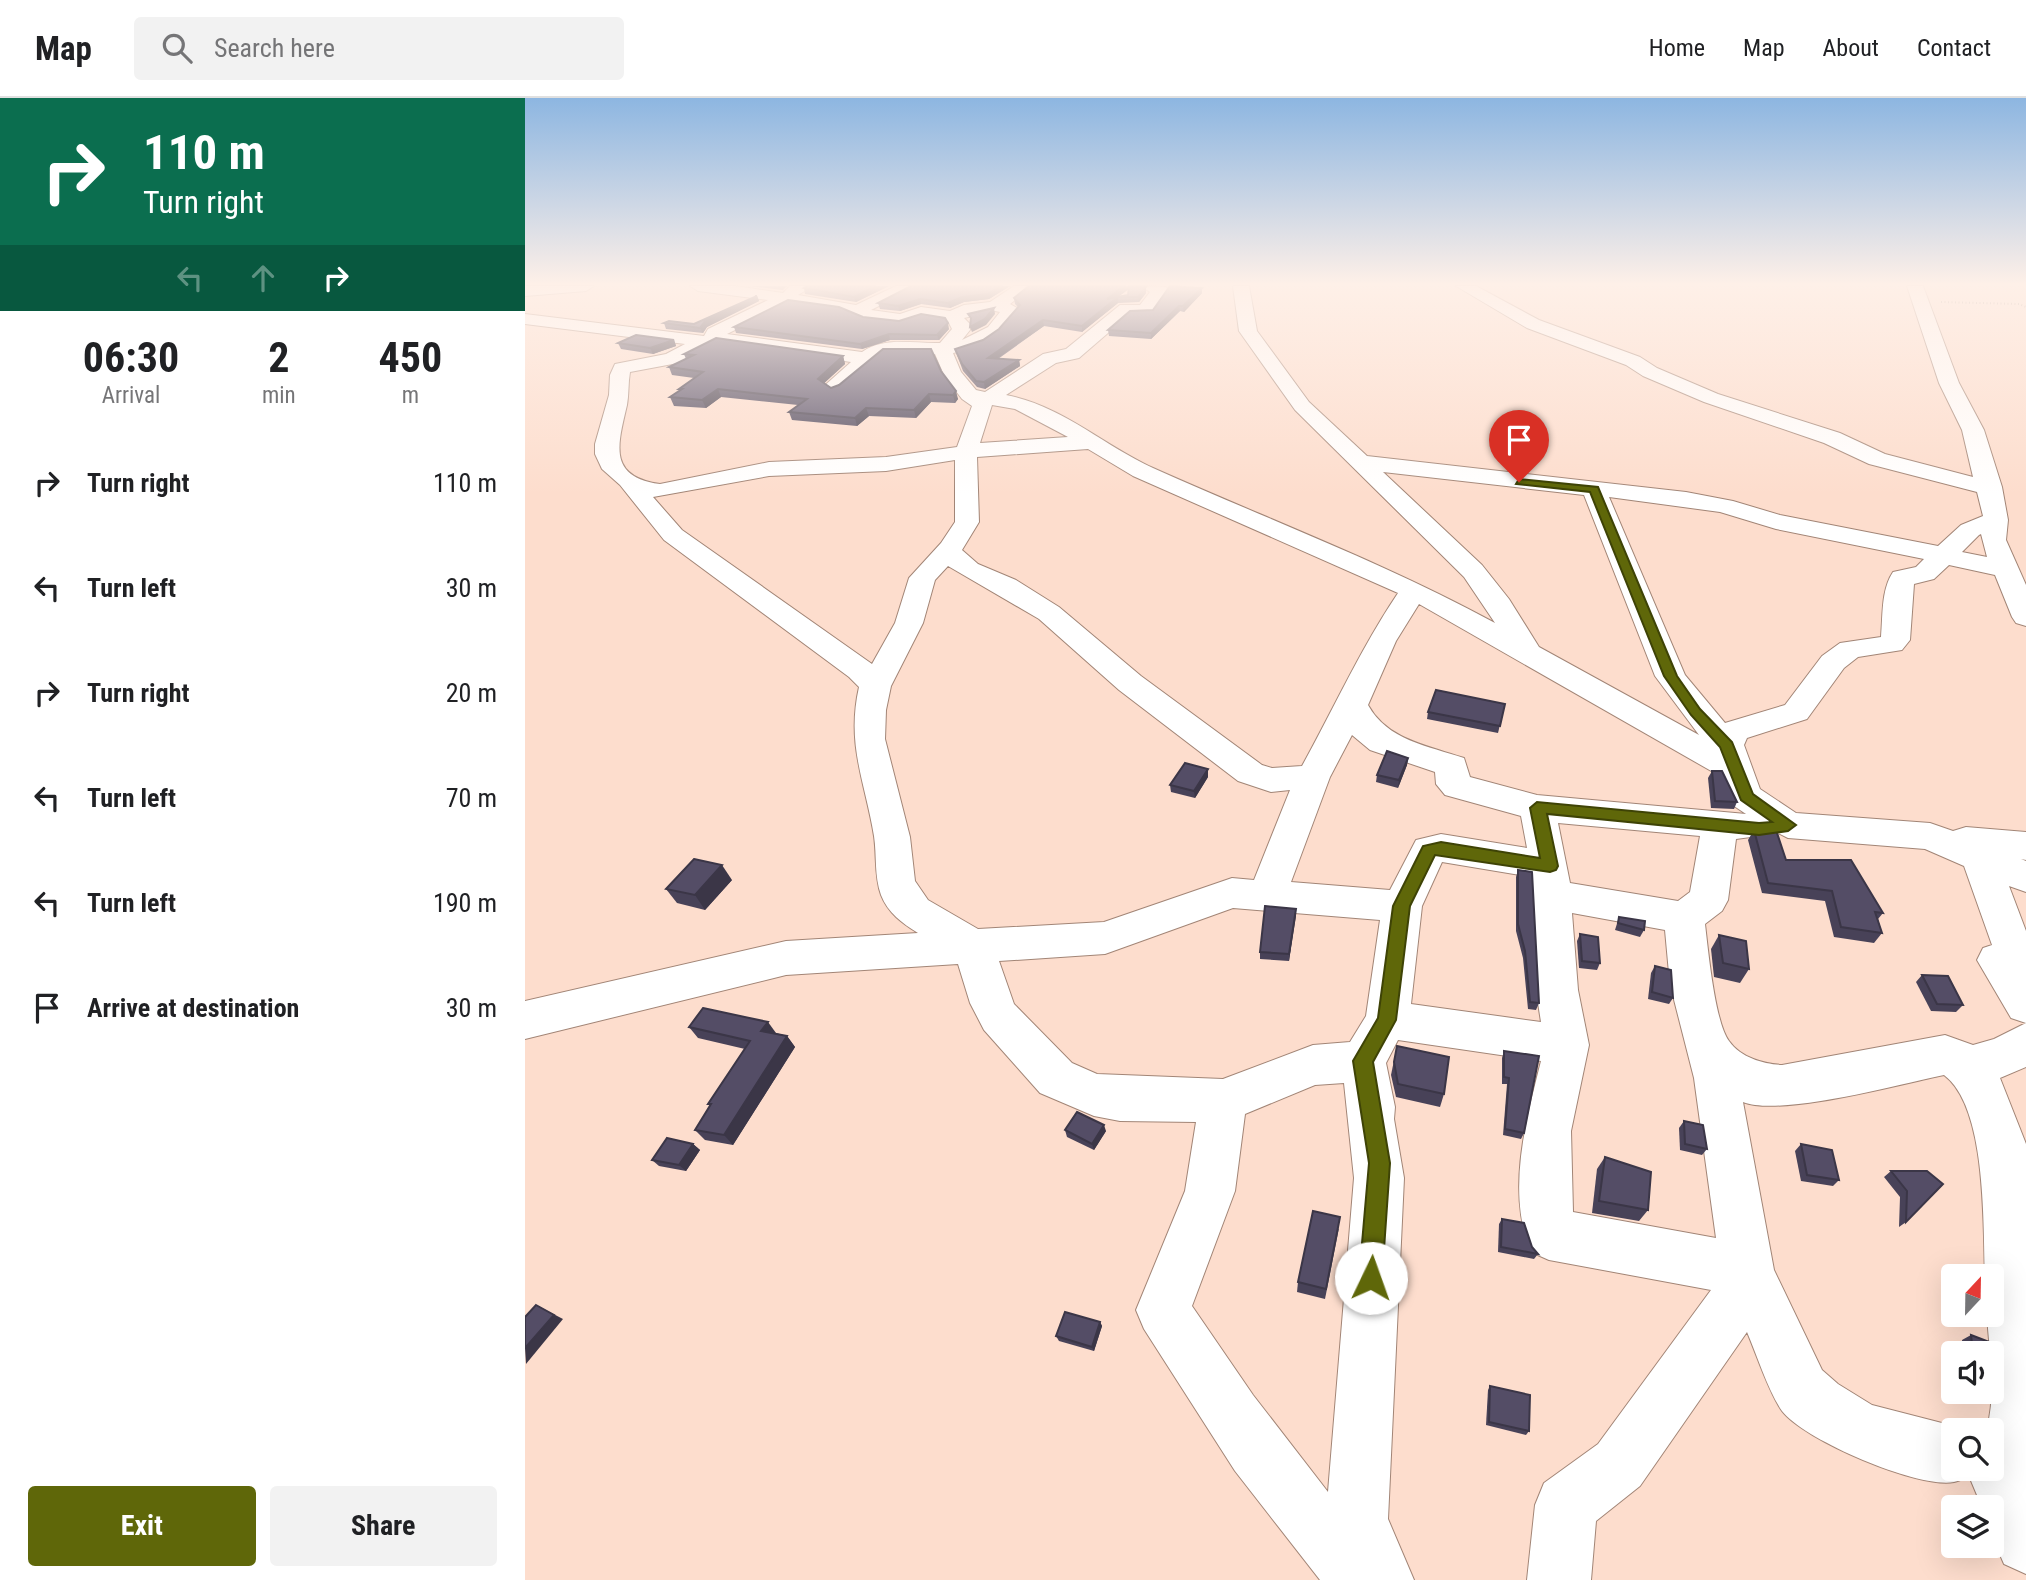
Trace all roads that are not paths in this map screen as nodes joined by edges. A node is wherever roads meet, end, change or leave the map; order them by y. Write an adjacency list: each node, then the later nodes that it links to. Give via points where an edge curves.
1 (680, 355): 15 (street, via 624,367 618,375 619,393 605,444 613,470 632,483)
2 (841, 355): 9 (street)
3 (870, 355): 9 (street)
4 (945, 355): 11 (street, via 951,373 969,395)
5 (1066, 355): 11 (street, via 1050,358)
6 (1265, 355): 14 (street, via 1302,406)
7 (1617, 355): 17 (street, via 1711,398 1832,438 1877,459 1957,481)
8 (1939, 355): 17 (street, via 1973,430)
9 (866, 358): 10 (street)
10 (833, 387)
11 (983, 397): 12 (street, via 1046,415); 13 (street)
12 (1092, 442): 13 (street); 21 (street, via 1212,504)
13 (966, 453): 15 (street, via 886,464 769,469 660,491); 18 (street, via 968,514)
14 (1358, 462): 16 (street); 23 (street, via 1473,571)
15 (631, 488): 24 (street, via 673,535 860,670)
16 (1594, 489): 19 (street, via 1715,504 1776,522); 26 (street, via 1670,676)
17 (1998, 503): 19 (street); 20 (street, via 1992,537)
18 (949, 551): 24 (street, via 922,578 909,623); 27 (street, via 971,573 1003,584 1032,607 1049,613 1130,682 1250,773 1271,780)
19 (1943, 556): 20 (street); 26 (street, via 1925,573 1903,578 1892,644 1850,649 1833,662 1796,712 1739,728 1730,735)
20 (2008, 570): 22 (street)
21 (1414, 590): 23 (street); 25 (street, via 1383,638)
22 (2026, 617)
23 (1527, 651): 26 (street)
24 (875, 686): 39 (street, via 869,739 901,897 914,911)
25 (1352, 705): 27 (street); 28 (street, via 1364,728 1382,742 1452,766 1454,784)
26 (1730, 757): 30 (street, via 1746,797)
27 (1313, 777): 36 (street)
28 (1537, 808): 29 (street); 35 (street)
29 (1720, 824): 30 (street, via 1759,829); 38 (street, via 1708,900)
30 (1788, 825): 31 (street)
31 (1930, 836): 32 (street); 33 (street)
32 (2026, 846)
33 (1980, 859): 34 (street); 40 (street, via 2017,952 1998,960)
34 (2026, 877)
35 (1550, 880): 37 (street, via 1433,848); 38 (street); 44 (street, via 1557,990)
36 (1267, 894): 37 (street); 39 (street, via 1232,893 1105,938)
37 (1402, 906): 42 (street)
38 (1684, 918): 45 (street, via 1691,984)
39 (974, 947): 41 (street, via 777,960); 47 (street, via 999,1017 1056,1078 1094,1095 1120,1099)
40 (2026, 1005)
41 (525, 1020)
42 (1375, 1040): 44 (street); 47 (street); 55 (street, via 1370,1119 1379,1178 1357,1519)
43 (2026, 1043): 46 (street, via 2004,1056 1976,1063)
44 (1567, 1045): 49 (street, via 1547,1131 1549,1234)
45 (1710, 1053): 46 (street, via 1760,1086 1782,1086 1945,1055); 49 (street)
46 (1974, 1071): 48 (street)
47 (1223, 1101): 54 (street, via 1209,1191 1163,1310 1208,1385)
48 (2016, 1175): 51 (street, via 2020,1391 2011,1448)
49 (1753, 1282): 50 (street, via 1802,1390 1813,1401 1867,1434); 56 (street, via 1619,1465 1566,1505)
50 (1941, 1448)
51 (2004, 1450)
52 (1994, 1481): 53 (street)
53 (2026, 1542)
54 (1362, 1580)
55 (1381, 1580)
56 (1559, 1580)

